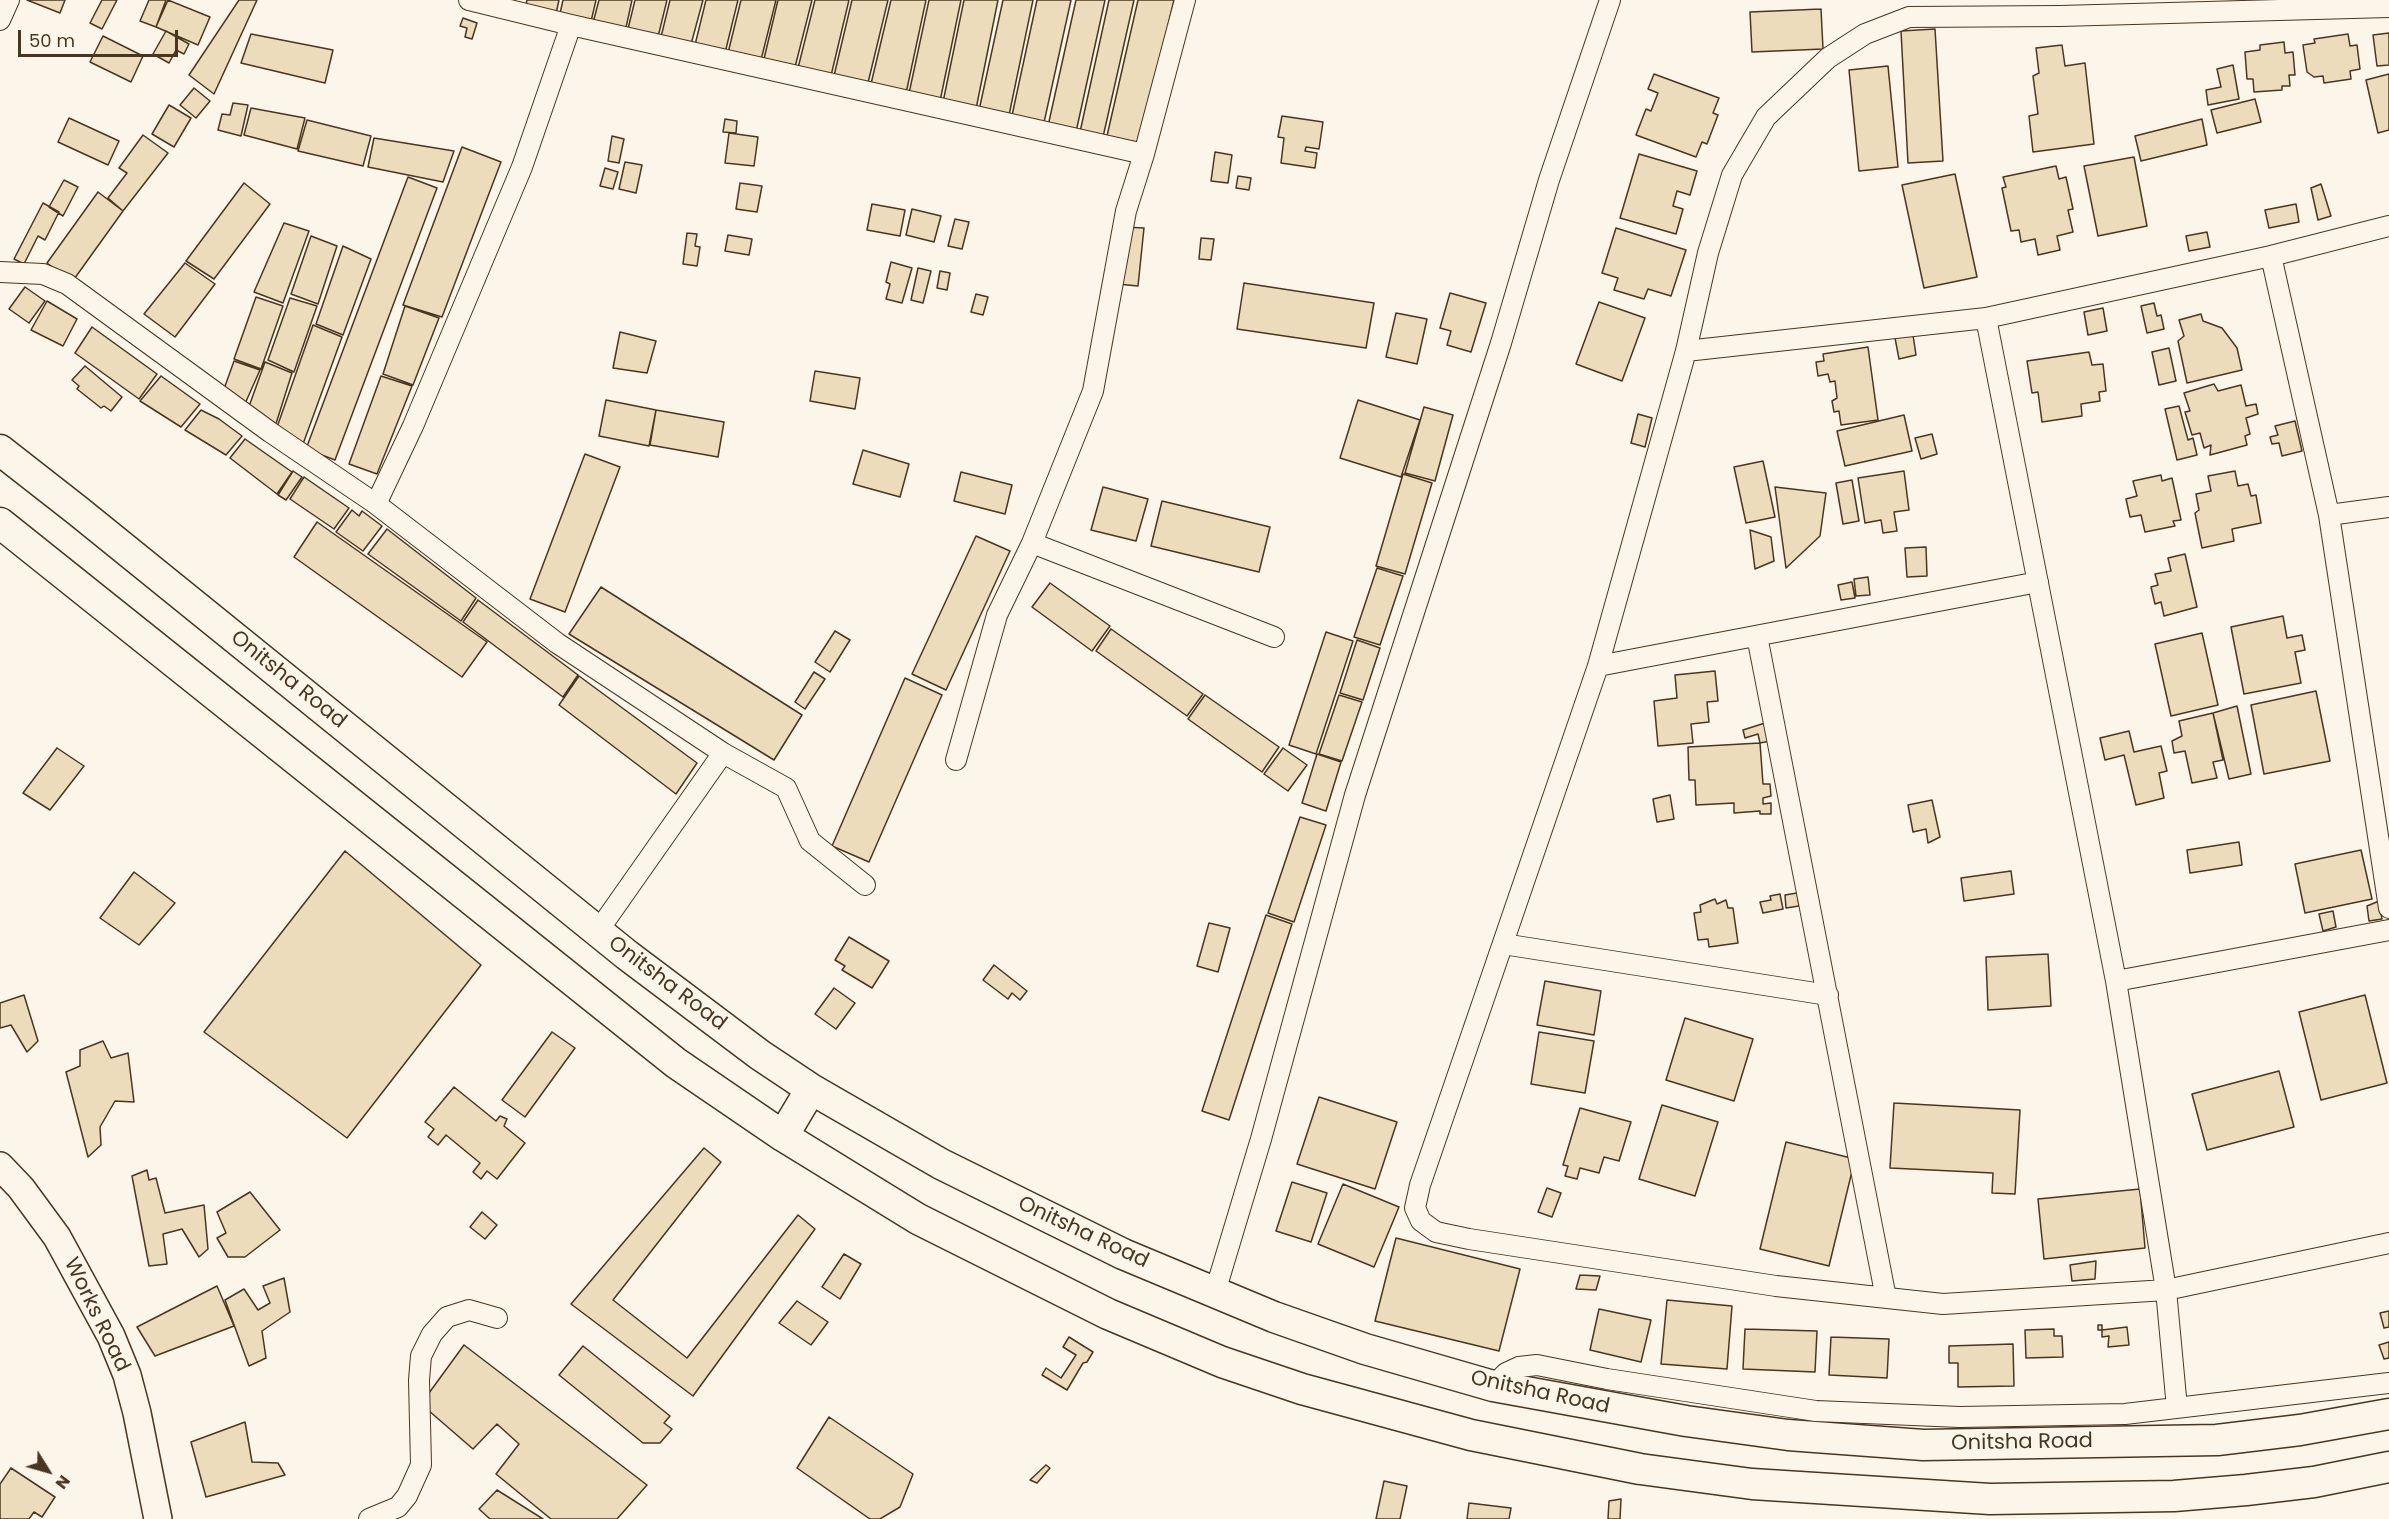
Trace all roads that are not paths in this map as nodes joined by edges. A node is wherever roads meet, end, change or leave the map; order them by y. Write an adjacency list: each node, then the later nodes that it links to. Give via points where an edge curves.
1 (9, 0): 6 (street)
2 (469, 0): 7 (street)
3 (1185, 0): 8 (street)
4 (1610, 0): 38 (street, via 1549,180 1501,343 1355,795)
5 (2389, 7): 13 (street, via 1909,17 1865,34 1827,58 1766,117 1732,175 1708,253)
6 (0, 20)
7 (571, 25): 8 (street); 15 (street, via 522,166 413,426)
8 (1144, 154): 19 (street, via 1125,211 1093,391)
9 (2389, 226): 10 (street)
10 (2271, 256): 12 (street); 17 (street)
11 (0, 272): 15 (street, via 43,274 67,284)
12 (1986, 318): 13 (street); 20 (street)
13 (1686, 351): 23 (street)
14 (0, 450): 29 (main road, Onitsha Road)
15 (376, 504): 24 (street, via 557,643)
16 (2389, 507): 17 (street)
17 (2329, 515): 27 (street)
18 (0, 523): 34 (main road, via 676,1063)
19 (1032, 543): 22 (street); 25 (street, via 997,615)
20 (2038, 582): 21 (street); 31 (street)
21 (1756, 636): 23 (street); 32 (street)
22 (1274, 637)
23 (1598, 666): 30 (street)
24 (723, 753): 26 (street, via 786,788 810,841); 29 (street)
25 (956, 760)
26 (865, 885)
27 (2389, 908)
28 (2389, 930): 31 (street)
29 (598, 931): 33 (main road, Onitsha Road, via 722,1027)
30 (1503, 944): 32 (street); 39 (street, via 1420,1185 1415,1208 1421,1221 1436,1232 1469,1239 1776,1286)
31 (2116, 981): 37 (street)
32 (1828, 994): 39 (street)
33 (812, 1089): 34 (main road); 38 (main road, Onitsha Road, via 941,1164 1123,1254)
34 (783, 1136): 45 (main road, via 918,1219 1108,1314 1222,1362 1302,1389 1471,1435 1640,1469 1752,1484 1990,1499 2246,1491)
35 (0, 1166): 46 (main road, Works Road, via 57,1237 111,1336 137,1413)
36 (2389, 1243): 37 (street)
37 (2166, 1290): 39 (street, via 1943,1305); 43 (street)
38 (1215, 1292): 42 (main road, Onitsha Road, via 1365,1349)
39 (1886, 1298)
40 (497, 1318): 47 (street, via 469,1310 447,1317 432,1334 420,1368 421,1465 398,1507)
41 (2389, 1383): 43 (street)
42 (1493, 1386): 43 (street, via 1506,1373 1537,1365 1816,1412 1960,1417 2126,1414); 44 (main road, Onitsha Road, via 1788,1435 1923,1445 2217,1440)
43 (2177, 1408)
44 (2389, 1414)
45 (2389, 1467)
46 (158, 1519)
47 (369, 1519)

